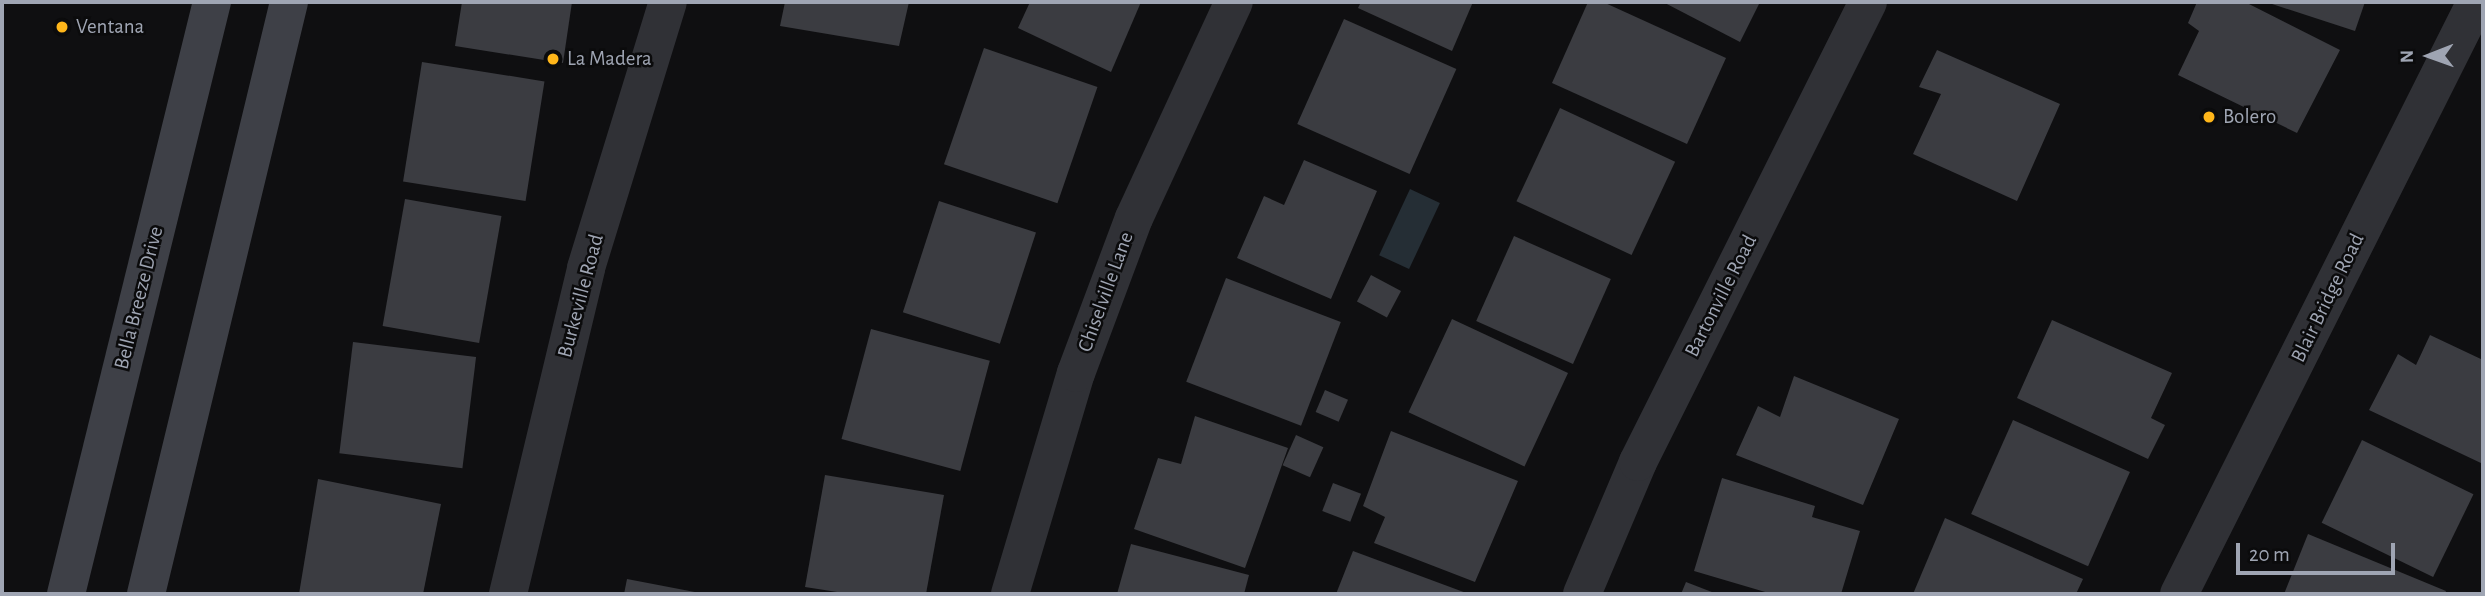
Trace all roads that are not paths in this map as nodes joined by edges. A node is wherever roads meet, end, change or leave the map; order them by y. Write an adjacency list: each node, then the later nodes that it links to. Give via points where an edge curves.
1 (212, 2): 7 (street, Bella Breeze Drive)
2 (289, 2): 8 (street)
3 (668, 2): 9 (street, Burkeville Road, via 586,268)
4 (1234, 2): 10 (street, Chiselville Lane, via 1134,218 1076,373)
5 (1868, 2): 11 (street, Bartonville Road, via 1638,462)
6 (2476, 2): 12 (street, Blair Bridge Road)
7 (66, 594)
8 (146, 594)
9 (508, 594)
10 (1010, 594)
11 (1582, 594)
12 (2179, 594)

